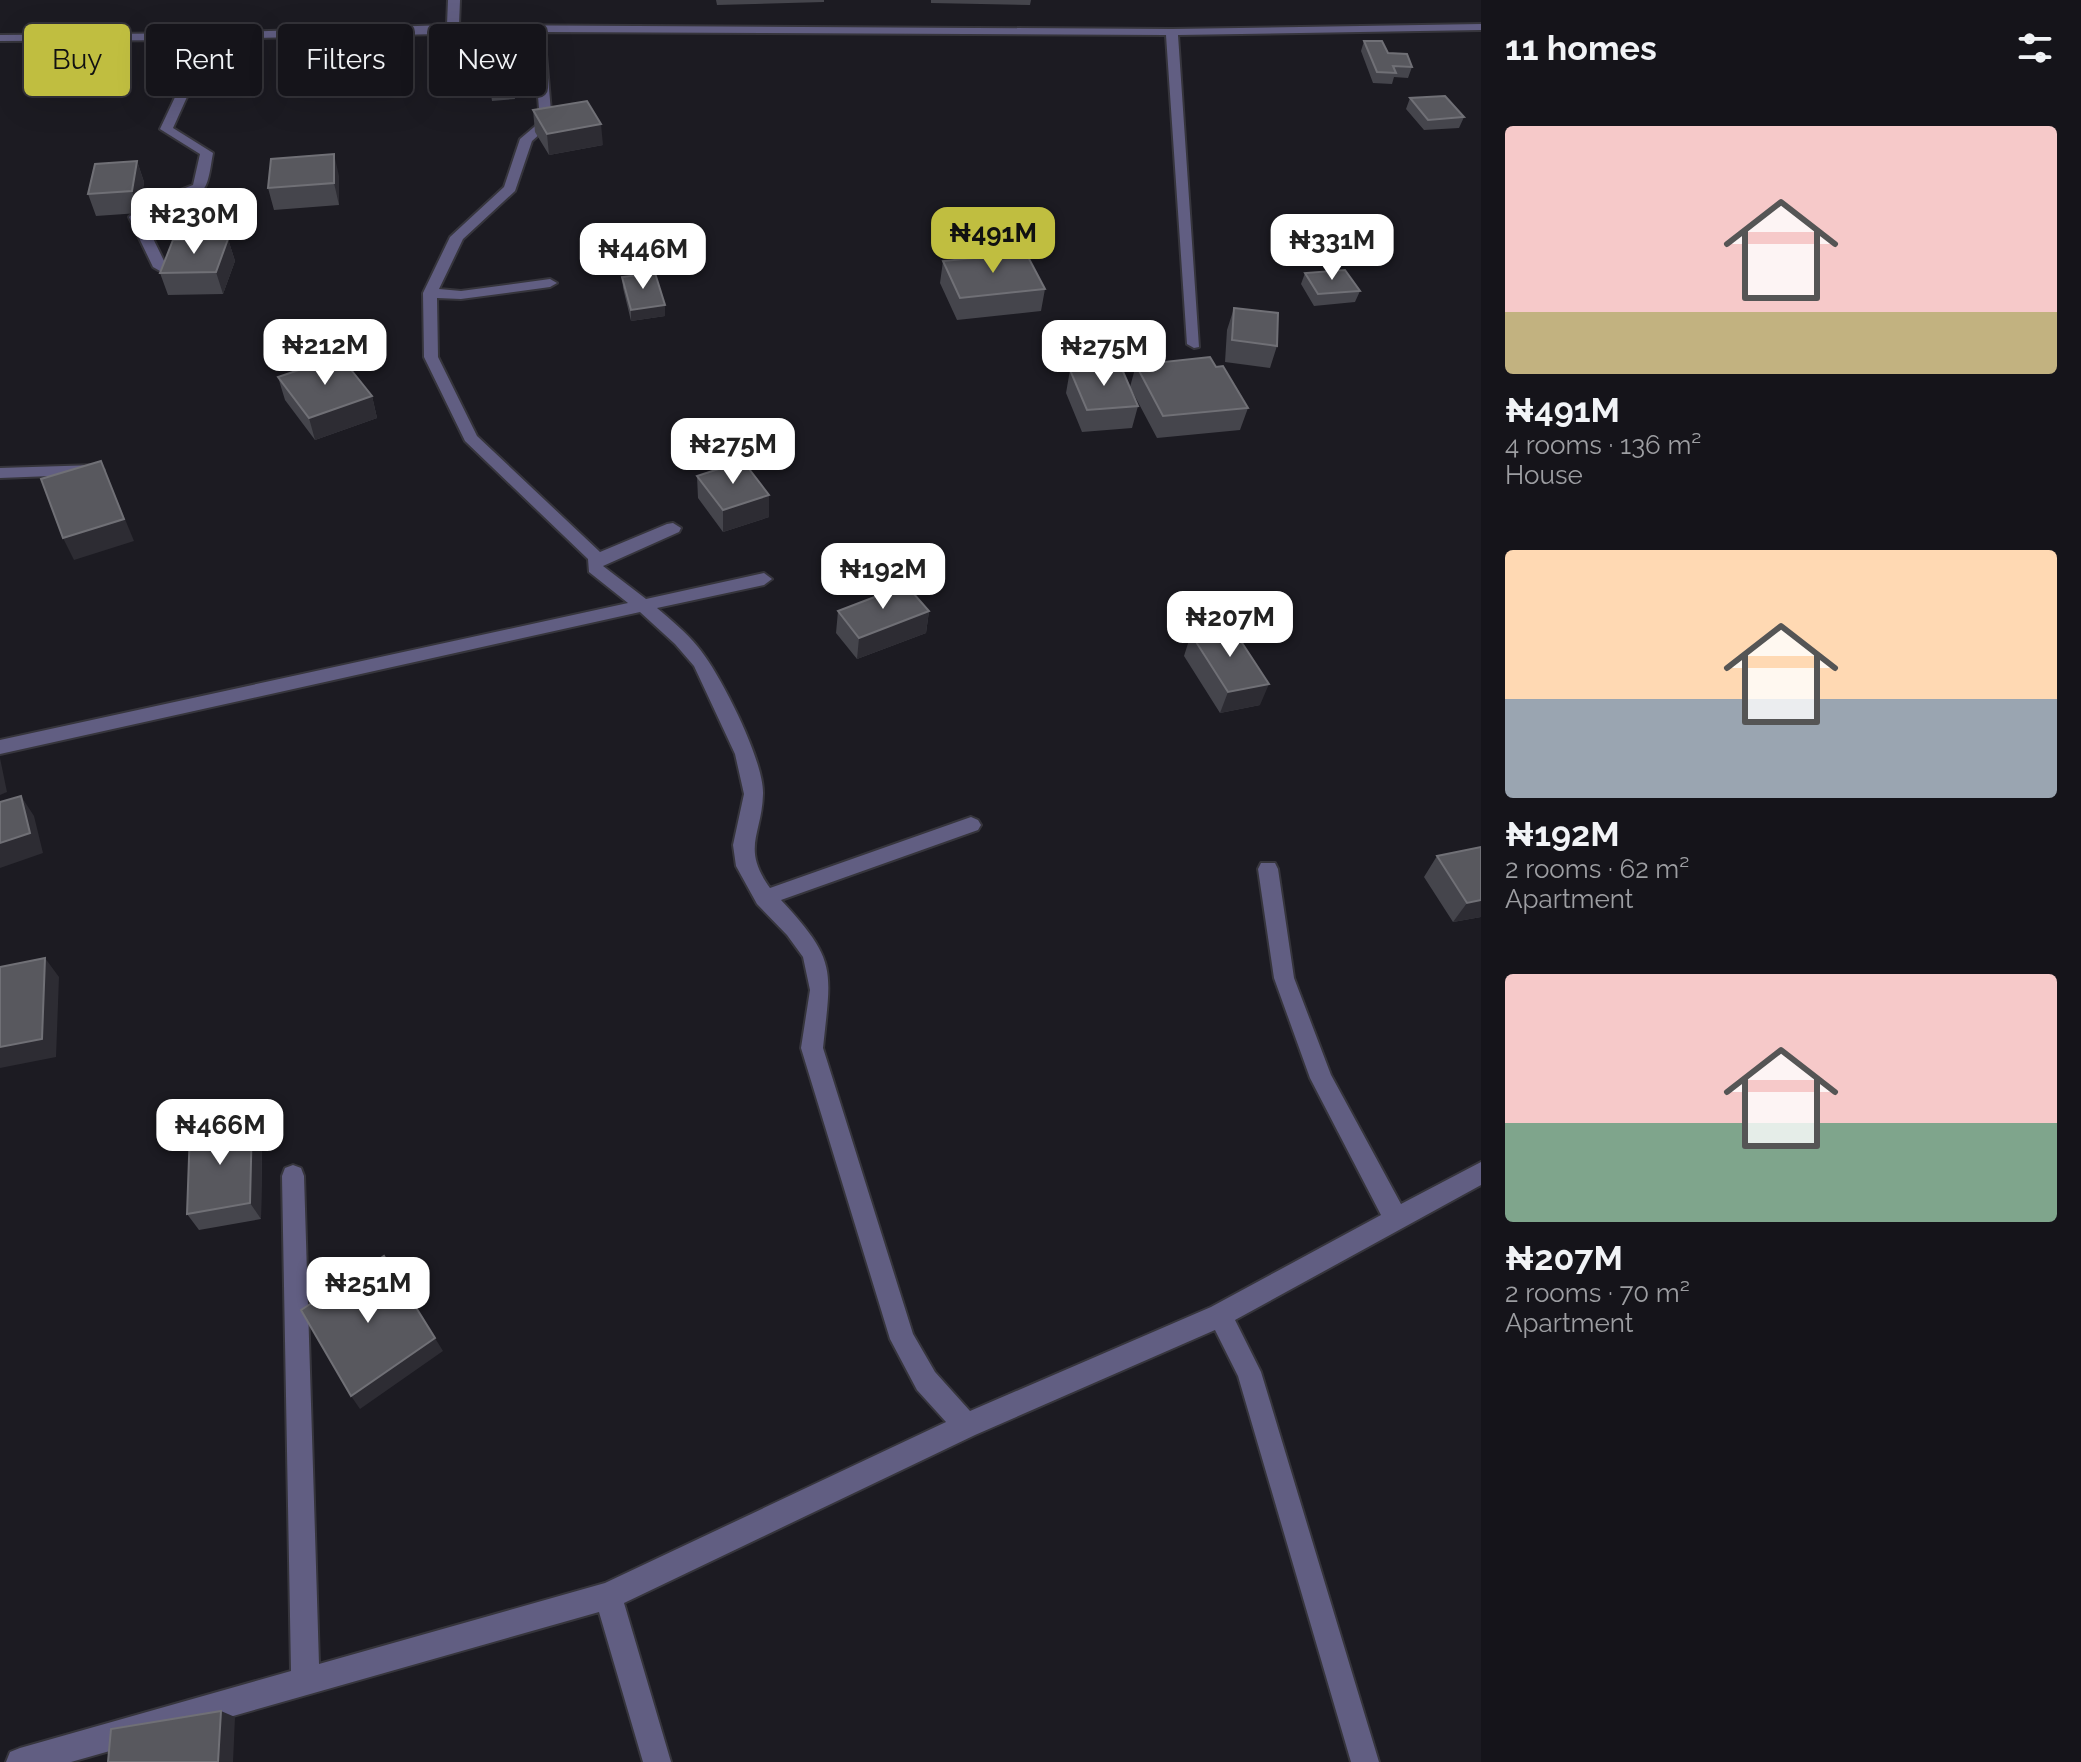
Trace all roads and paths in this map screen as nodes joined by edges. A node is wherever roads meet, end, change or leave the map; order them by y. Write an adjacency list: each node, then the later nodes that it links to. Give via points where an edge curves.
1 (454, 0): 2 (street)
2 (453, 24)
3 (1481, 27): 6 (street)
4 (429, 29): 7 (street)
5 (546, 29): 6 (street)
6 (1172, 32): 15 (street)
7 (262, 34)
8 (146, 37): 9 (street)
9 (0, 38)
10 (181, 96): 12 (street, via 166,129 207,153 199,187 136,217)
11 (544, 96): 14 (street, via 546,123 526,139 510,188 457,237)
12 (160, 267)
13 (550, 283): 14 (street, via 461,295)
14 (430, 293): 19 (street, via 431,357 470,438)
15 (1194, 344)
16 (101, 470): 17 (street)
17 (0, 473)
18 (673, 528): 19 (street)
19 (598, 559): 21 (street, via 595,568)
20 (764, 579): 21 (street)
21 (642, 606): 22 (street); 25 (street, via 694,653 741,743 754,803 741,847)
22 (0, 747)
23 (971, 825): 25 (street)
24 (1268, 869): 28 (street, via 1289,992 1321,1078)
25 (764, 898): 30 (street, via 810,949 819,971 812,1048 902,1339 926,1381)
26 (1481, 1173): 28 (street)
27 (293, 1176): 32 (street)
28 (1396, 1219): 29 (street)
29 (1220, 1315): 30 (street); 35 (street, via 1249,1372)
30 (966, 1426): 31 (street)
31 (608, 1596): 32 (street); 34 (street)
32 (305, 1680): 33 (street)
33 (20, 1762)
34 (657, 1762)
35 (1365, 1762)

